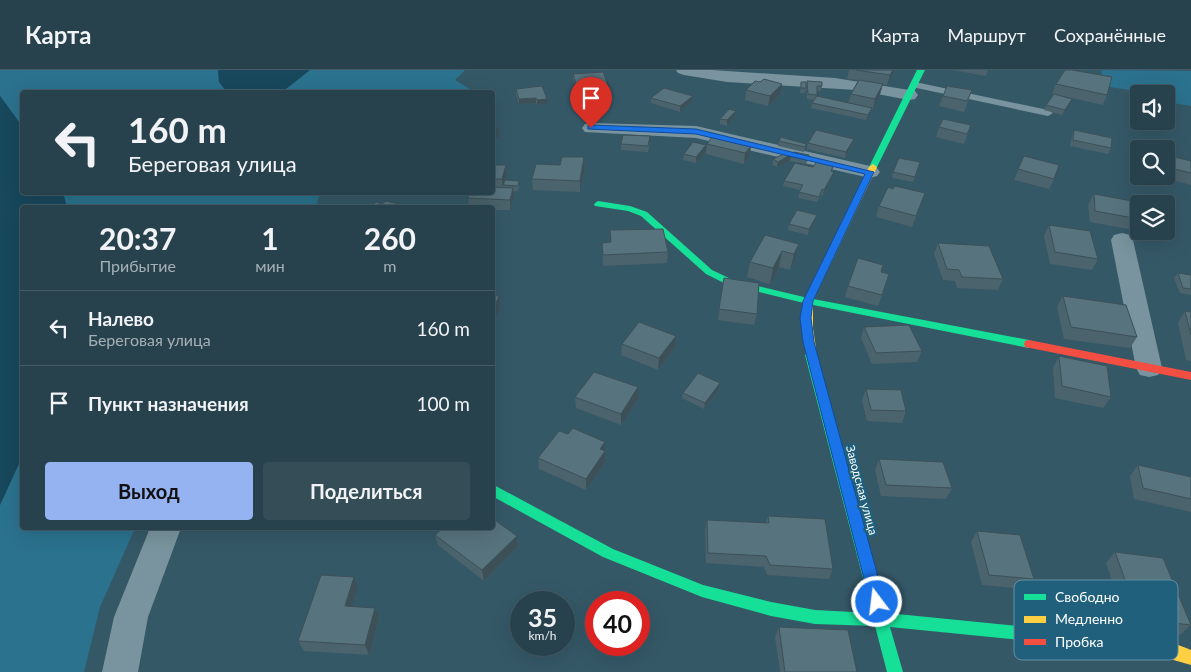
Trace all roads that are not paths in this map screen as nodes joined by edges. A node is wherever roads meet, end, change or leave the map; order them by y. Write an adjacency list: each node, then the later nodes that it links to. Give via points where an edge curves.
1 (684, 70): 3 (street, via 754,80)
2 (921, 70): 3 (street, Заводская улица)
3 (912, 90): 4 (lane); 6 (street, Заводская улица)
4 (1048, 113)
5 (591, 128): 6 (street, via 696,132)
6 (870, 172): 9 (street, Заводская улица)
7 (598, 204): 9 (street, via 644,214 709,272)
8 (1122, 240): 10 (street)
9 (808, 301): 10 (street); 14 (street, Заводская улица, via 808,342)
10 (1149, 368): 11 (street)
11 (1191, 376)
12 (495, 491): 14 (street, via 608,553 702,591 815,617)
13 (164, 530): 18 (street, via 131,617)
14 (882, 621): 15 (street); 19 (street, Заводская улица)
15 (1014, 632)
16 (1178, 653): 17 (street)
17 (1191, 658)
18 (120, 672)
19 (895, 672)

